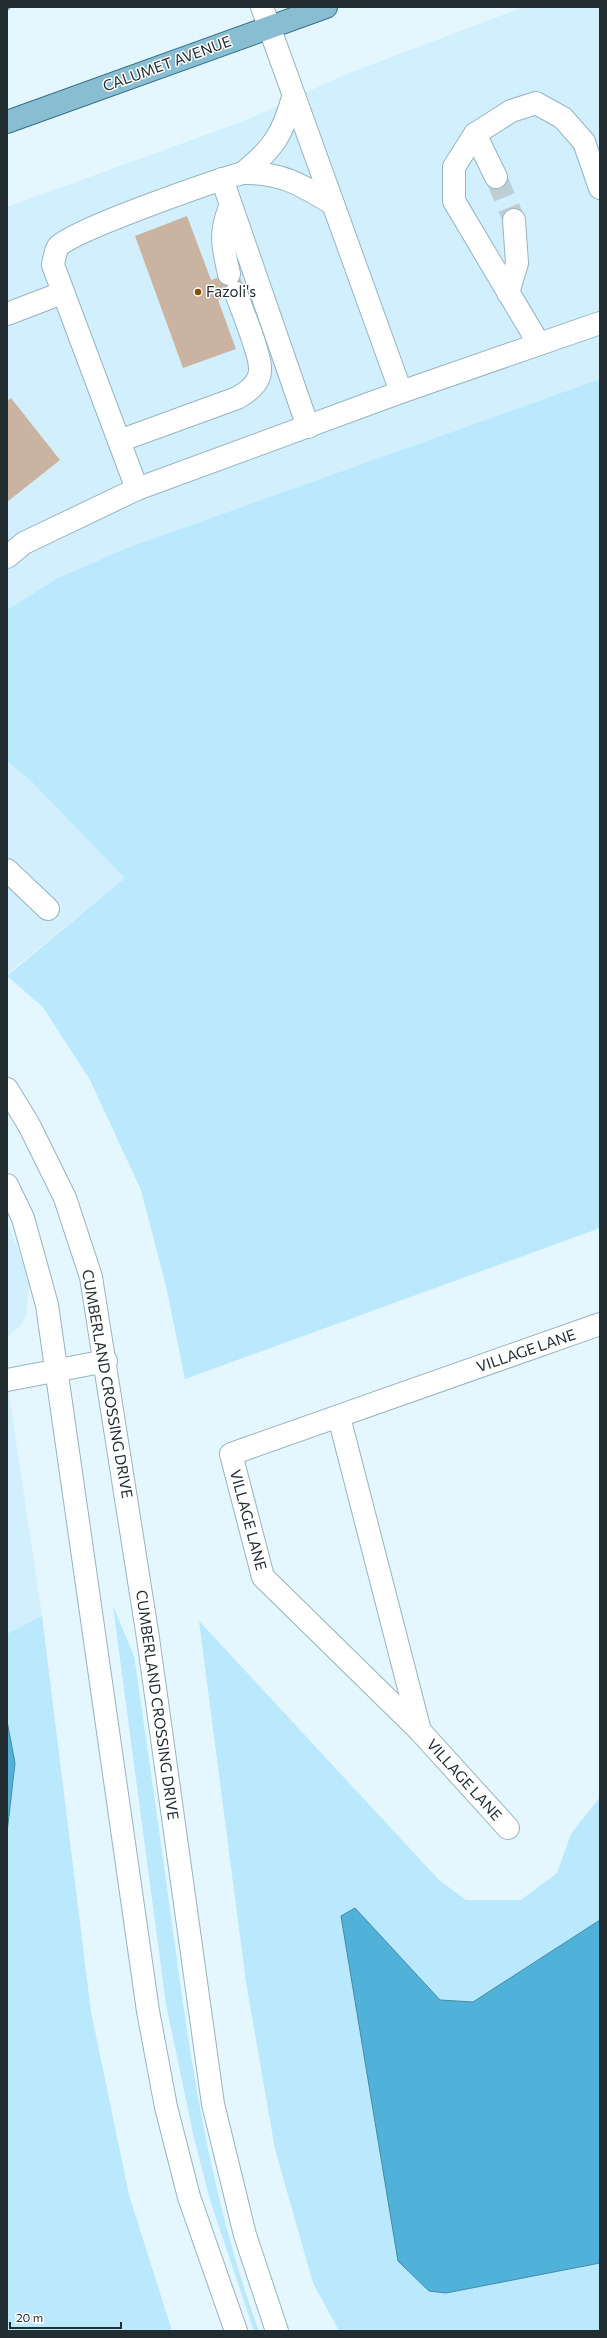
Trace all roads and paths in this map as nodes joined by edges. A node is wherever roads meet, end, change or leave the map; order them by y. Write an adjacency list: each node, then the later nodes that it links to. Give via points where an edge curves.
1 (13, 7): 4 (path)
2 (262, 7): 5 (street)
3 (326, 7): 5 (main road, CALUMET AVENUE)
4 (7, 9)
5 (268, 27): 6 (street); 7 (main road, CALUMET AVENUE)
6 (293, 97): 9 (street, via 286,125 271,147); 13 (street)
7 (7, 122)
8 (475, 134): 10 (street); 12 (street, via 510,111 536,103 563,118 584,142); 17 (street, via 454,167 454,201)
9 (243, 173): 11 (street); 13 (street, via 259,172 282,176)
10 (496, 177)
11 (222, 179): 14 (street); 16 (street, via 70,237 58,247 53,265)
12 (600, 188)
13 (333, 204): 21 (street)
14 (230, 208): 22 (street); 23 (street, via 223,224 222,243 260,368 257,381 249,391 237,398)
15 (514, 220): 17 (street, via 517,263)
16 (62, 293): 18 (street); 23 (street)
17 (508, 293): 20 (street)
18 (7, 314)
19 (600, 323): 20 (street)
20 (539, 344): 21 (street)
21 (401, 392): 22 (street)
22 (308, 427): 24 (street)
23 (119, 441): 24 (street)
24 (137, 489): 25 (street, via 24,543)
25 (7, 556)
26 (7, 870): 27 (street)
27 (48, 909)
28 (7, 1089): 31 (street, CUMBERLAND CROSSING DRIVE, via 29,1124 66,1198 91,1277)
29 (7, 1184): 32 (street, via 23,1218 45,1292)
30 (600, 1324): 34 (street, VILLAGE LANE)
31 (106, 1361): 32 (street); 38 (street, CUMBERLAND CROSSING DRIVE, via 148,1638 213,2104 245,2234)
32 (57, 1369): 33 (street); 37 (street, via 148,2011 164,2100 189,2197)
33 (7, 1380)
34 (339, 1417): 35 (street, VILLAGE LANE); 35 (street, VILLAGE LANE, via 231,1454 263,1577)
35 (420, 1731): 36 (street, VILLAGE LANE)
36 (508, 1828)
37 (236, 2331)
38 (277, 2331)

